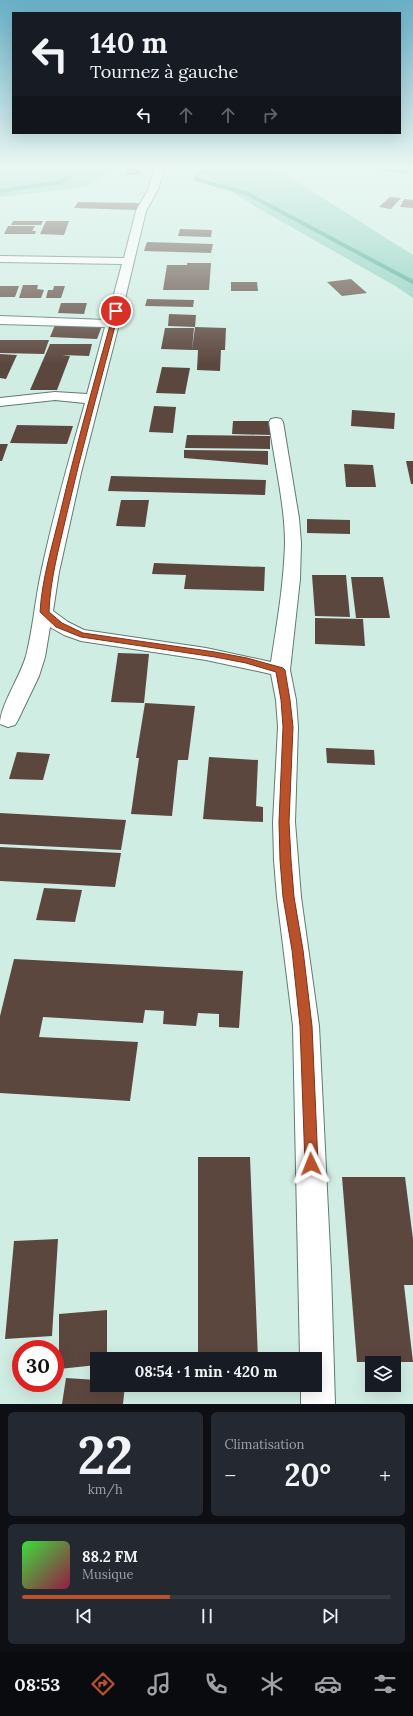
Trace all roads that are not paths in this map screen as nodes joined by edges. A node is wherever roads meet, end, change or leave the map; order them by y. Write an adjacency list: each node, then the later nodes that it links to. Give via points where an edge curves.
1 (135, 234): 3 (street)
2 (0, 259): 3 (street)
3 (128, 261): 5 (street)
4 (0, 320): 5 (street)
5 (113, 324): 6 (street)
6 (93, 399): 7 (street, via 55,396); 9 (street, via 73,472 50,572)
7 (0, 402)
8 (276, 422): 10 (street, via 293,543)
9 (44, 612): 10 (street, via 59,625 81,635 215,654); 11 (street, via 29,676)
10 (280, 670): 12 (street, via 288,727 284,822 288,897 306,1026)
11 (8, 720)
12 (318, 1404)

